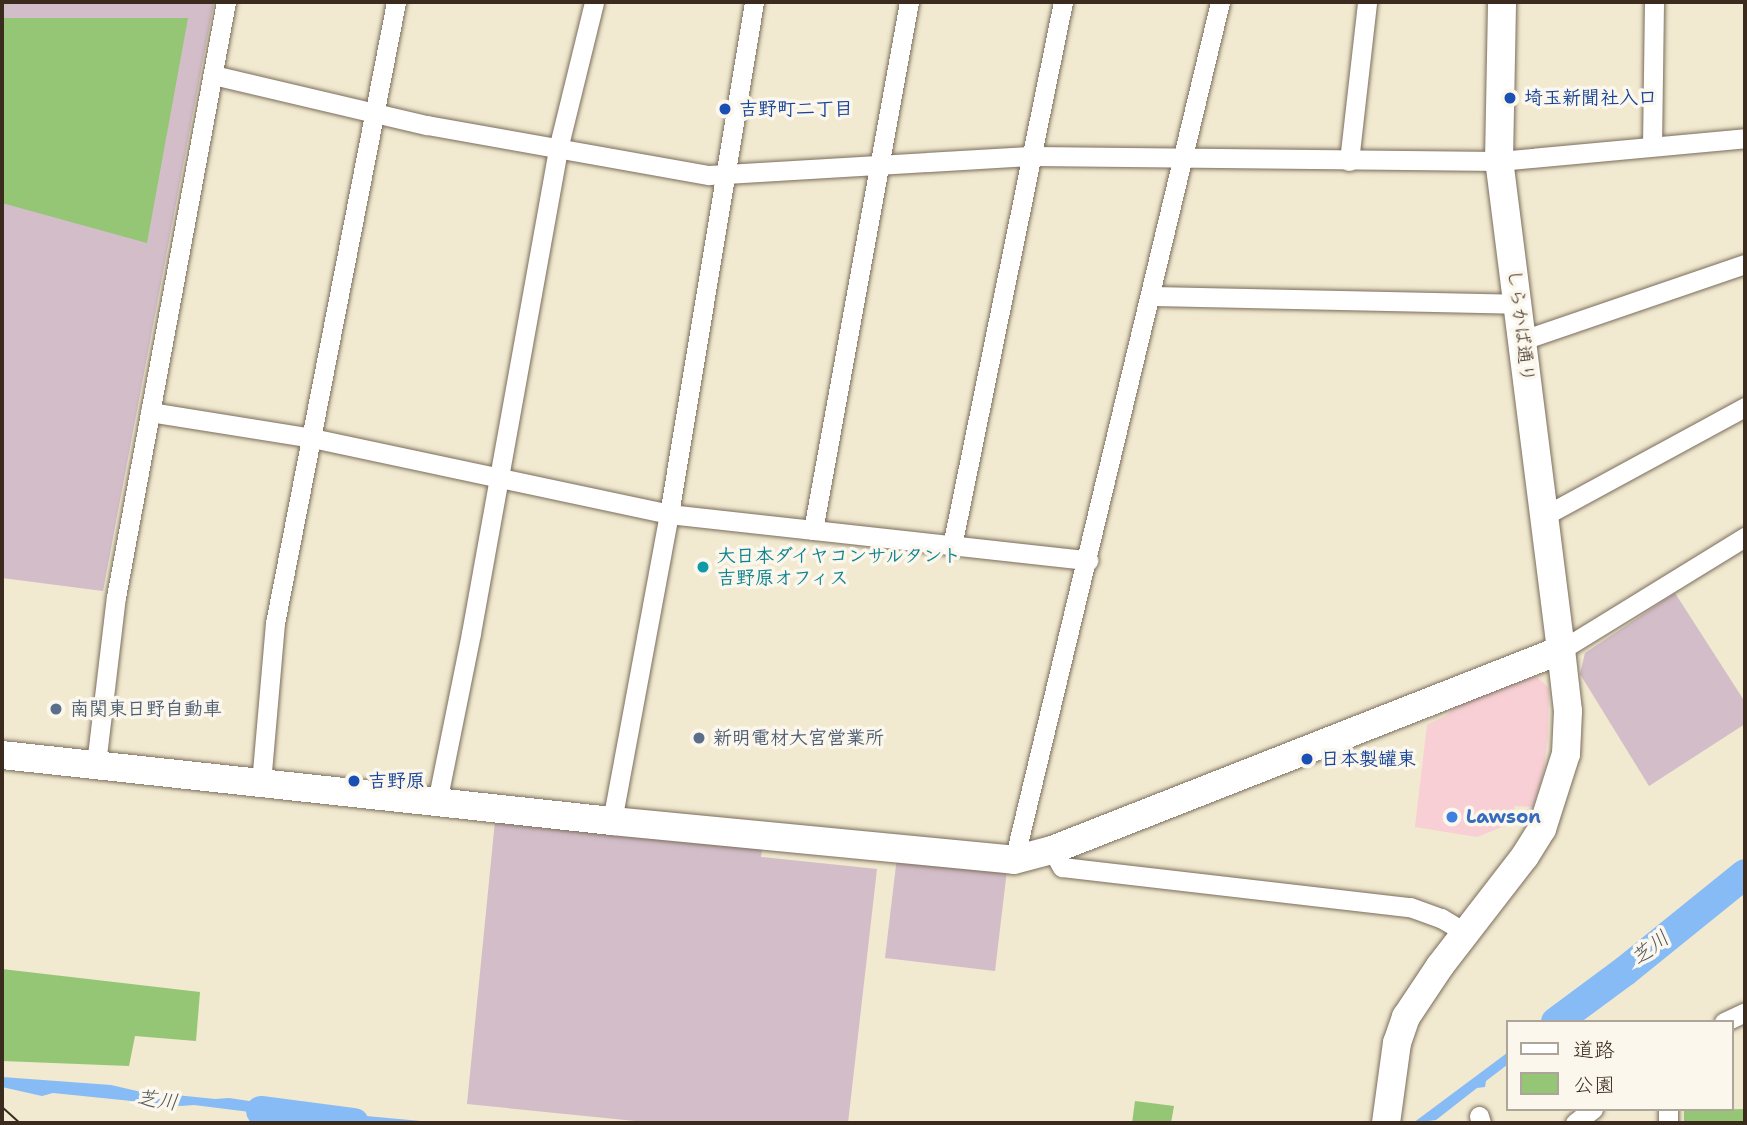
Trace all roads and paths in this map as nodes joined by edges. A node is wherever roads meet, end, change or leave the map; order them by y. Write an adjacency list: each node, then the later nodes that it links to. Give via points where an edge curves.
1 (226, 2): 11 (street)
2 (396, 2): 12 (street)
3 (594, 2): 15 (street)
4 (754, 2): 21 (street)
5 (909, 2): 20 (street)
6 (1063, 2): 16 (street)
7 (1220, 2): 17 (street)
8 (1367, 2): 18 (street)
9 (1502, 2): 19 (street, しらかば通り)
10 (1654, 2): 14 (street)
11 (214, 75): 12 (street); 27 (street)
12 (376, 113): 15 (street); 28 (street)
13 (1745, 138): 14 (street)
14 (1652, 146): 19 (street)
15 (558, 149): 21 (street); 29 (street)
16 (1033, 156): 17 (street); 20 (street); 34 (street)
17 (1184, 157): 18 (street); 23 (street)
18 (1349, 161): 19 (street)
19 (1499, 161): 24 (street, しらかば通り)
20 (878, 164): 21 (street); 32 (street)
21 (725, 175): 30 (street)
22 (1745, 264): 25 (street)
23 (1151, 296): 24 (street); 35 (street)
24 (1518, 304): 25 (street, しらかば通り)
25 (1523, 340): 31 (street, しらかば通り)
26 (1745, 407): 31 (street)
27 (150, 412): 28 (street); 38 (street, via 116,597)
28 (312, 438): 29 (street); 39 (street, via 275,623)
29 (499, 479): 30 (street); 40 (street)
30 (669, 514): 32 (street); 41 (street)
31 (1544, 516): 36 (street, しらかば通り)
32 (813, 530): 34 (street)
33 (1745, 537): 36 (street)
34 (952, 545): 35 (street)
35 (1088, 560): 43 (street)
36 (1561, 650): 42 (street); 44 (street, しらかば通り, via 1566,754 1551,806 1525,856)
37 (2, 755): 38 (street)
38 (96, 764): 39 (street)
39 (261, 783): 40 (street)
40 (438, 802): 41 (street)
41 (612, 821): 43 (street)
42 (1052, 850): 43 (street); 44 (street, via 1062,867 1410,907)
43 (1014, 860)
44 (1464, 932): 48 (street, しらかば通り, via 1406,1017 1397,1043)
45 (1745, 1012): 46 (street)
46 (1728, 1020)
47 (1590, 1111): 49 (street)
48 (1387, 1117)
49 (1575, 1123)

